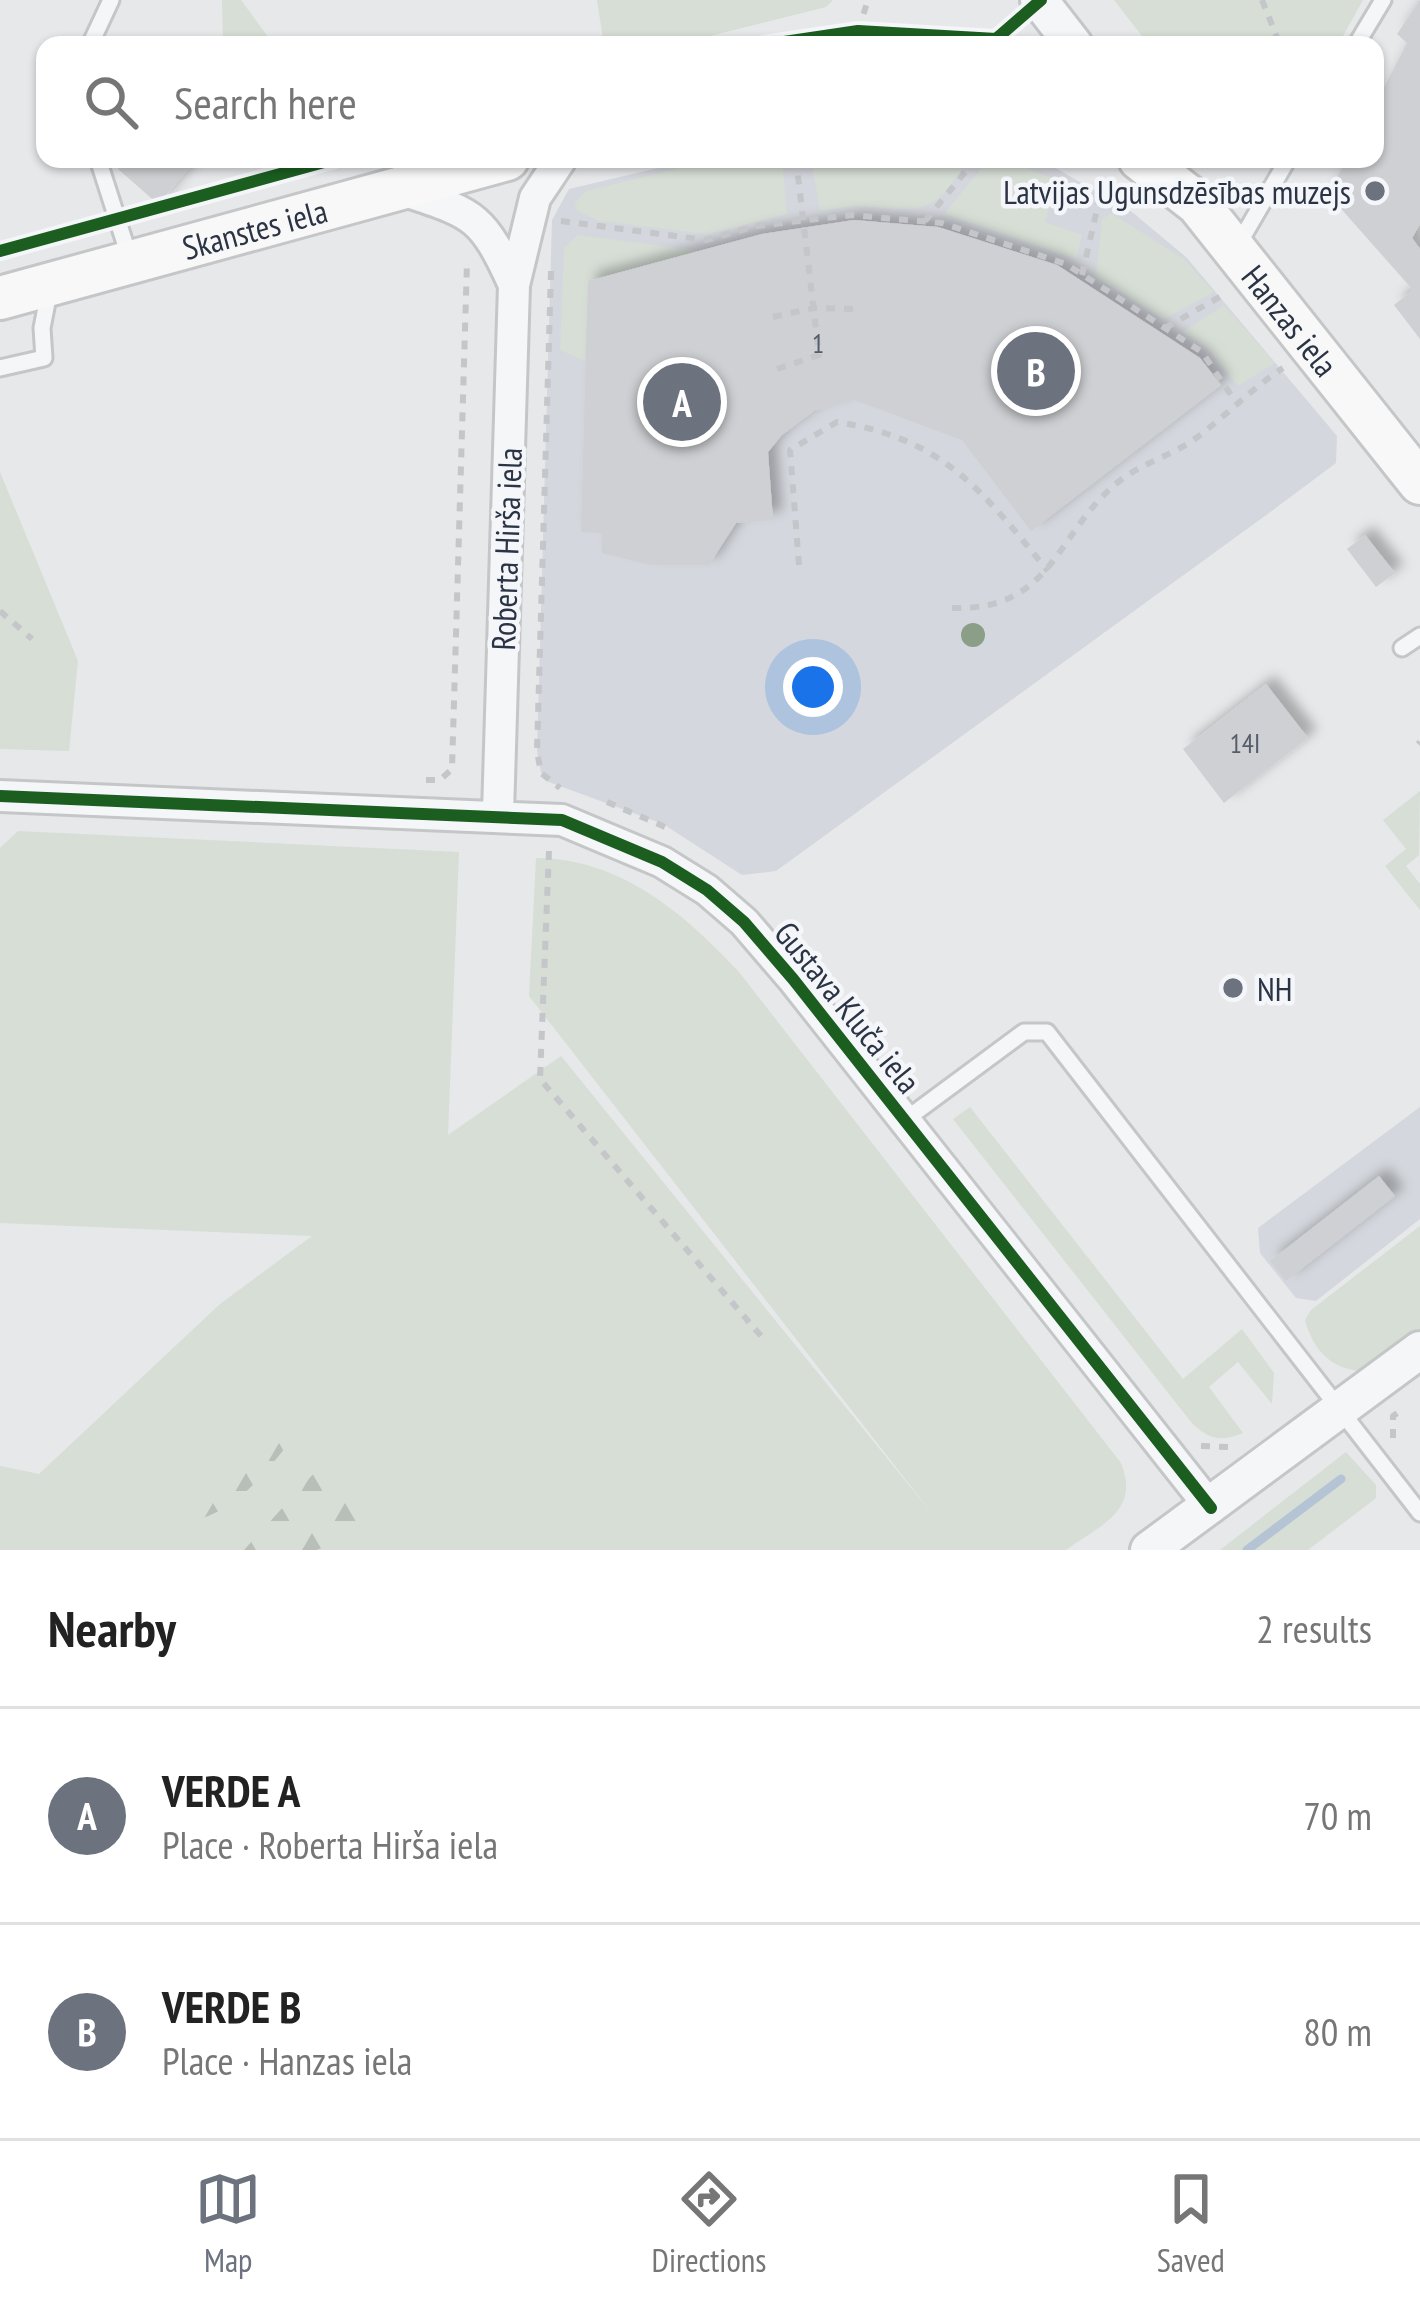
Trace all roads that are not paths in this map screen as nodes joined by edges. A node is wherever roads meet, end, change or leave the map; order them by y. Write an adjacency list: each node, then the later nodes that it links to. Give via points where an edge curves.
1 (111, 0): 4 (lane)
2 (1039, 0): 5 (street)
3 (1383, 0): 6 (lane)
4 (94, 36)
5 (1067, 36)
6 (1361, 36)
7 (101, 168): 16 (lane)
8 (475, 168): 13 (main road, Skanstes iela)
9 (555, 168): 17 (street, Roberta Hirša iela, via 535,198)
10 (1153, 168): 14 (main road)
11 (1169, 168): 14 (street, Hanzas iela)
12 (1283, 168): 15 (lane)
13 (399, 189): 16 (main road, Skanstes iela); 17 (street, Roberta Hirša iela, via 488,229)
14 (1188, 193): 15 (main road, Hanzas iela)
15 (1235, 249): 21 (main road, Hanzas iela)
16 (130, 261): 18 (main road, Skanstes iela)
17 (514, 285): 25 (street, Roberta Hirša iela)
18 (50, 286): 19 (main road, Skanstes iela); 20 (lane, via 44,358)
19 (0, 298)
20 (0, 368)
21 (1420, 483)
22 (1420, 636): 23 (lane)
23 (1402, 648)
24 (0, 796): 25 (street, Gustava Kluča iela)
25 (498, 813): 26 (street, Gustava Kluča iela, via 562,820 707,890 794,979)
26 (905, 1120): 28 (lane, via 1024,1032 1047,1032); 29 (street, Gustava Kluča iela)
27 (1420, 1350): 28 (street)
28 (1341, 1411): 29 (street); 30 (lane)
29 (1211, 1508): 31 (street)
30 (1420, 1513)
31 (1149, 1550)

